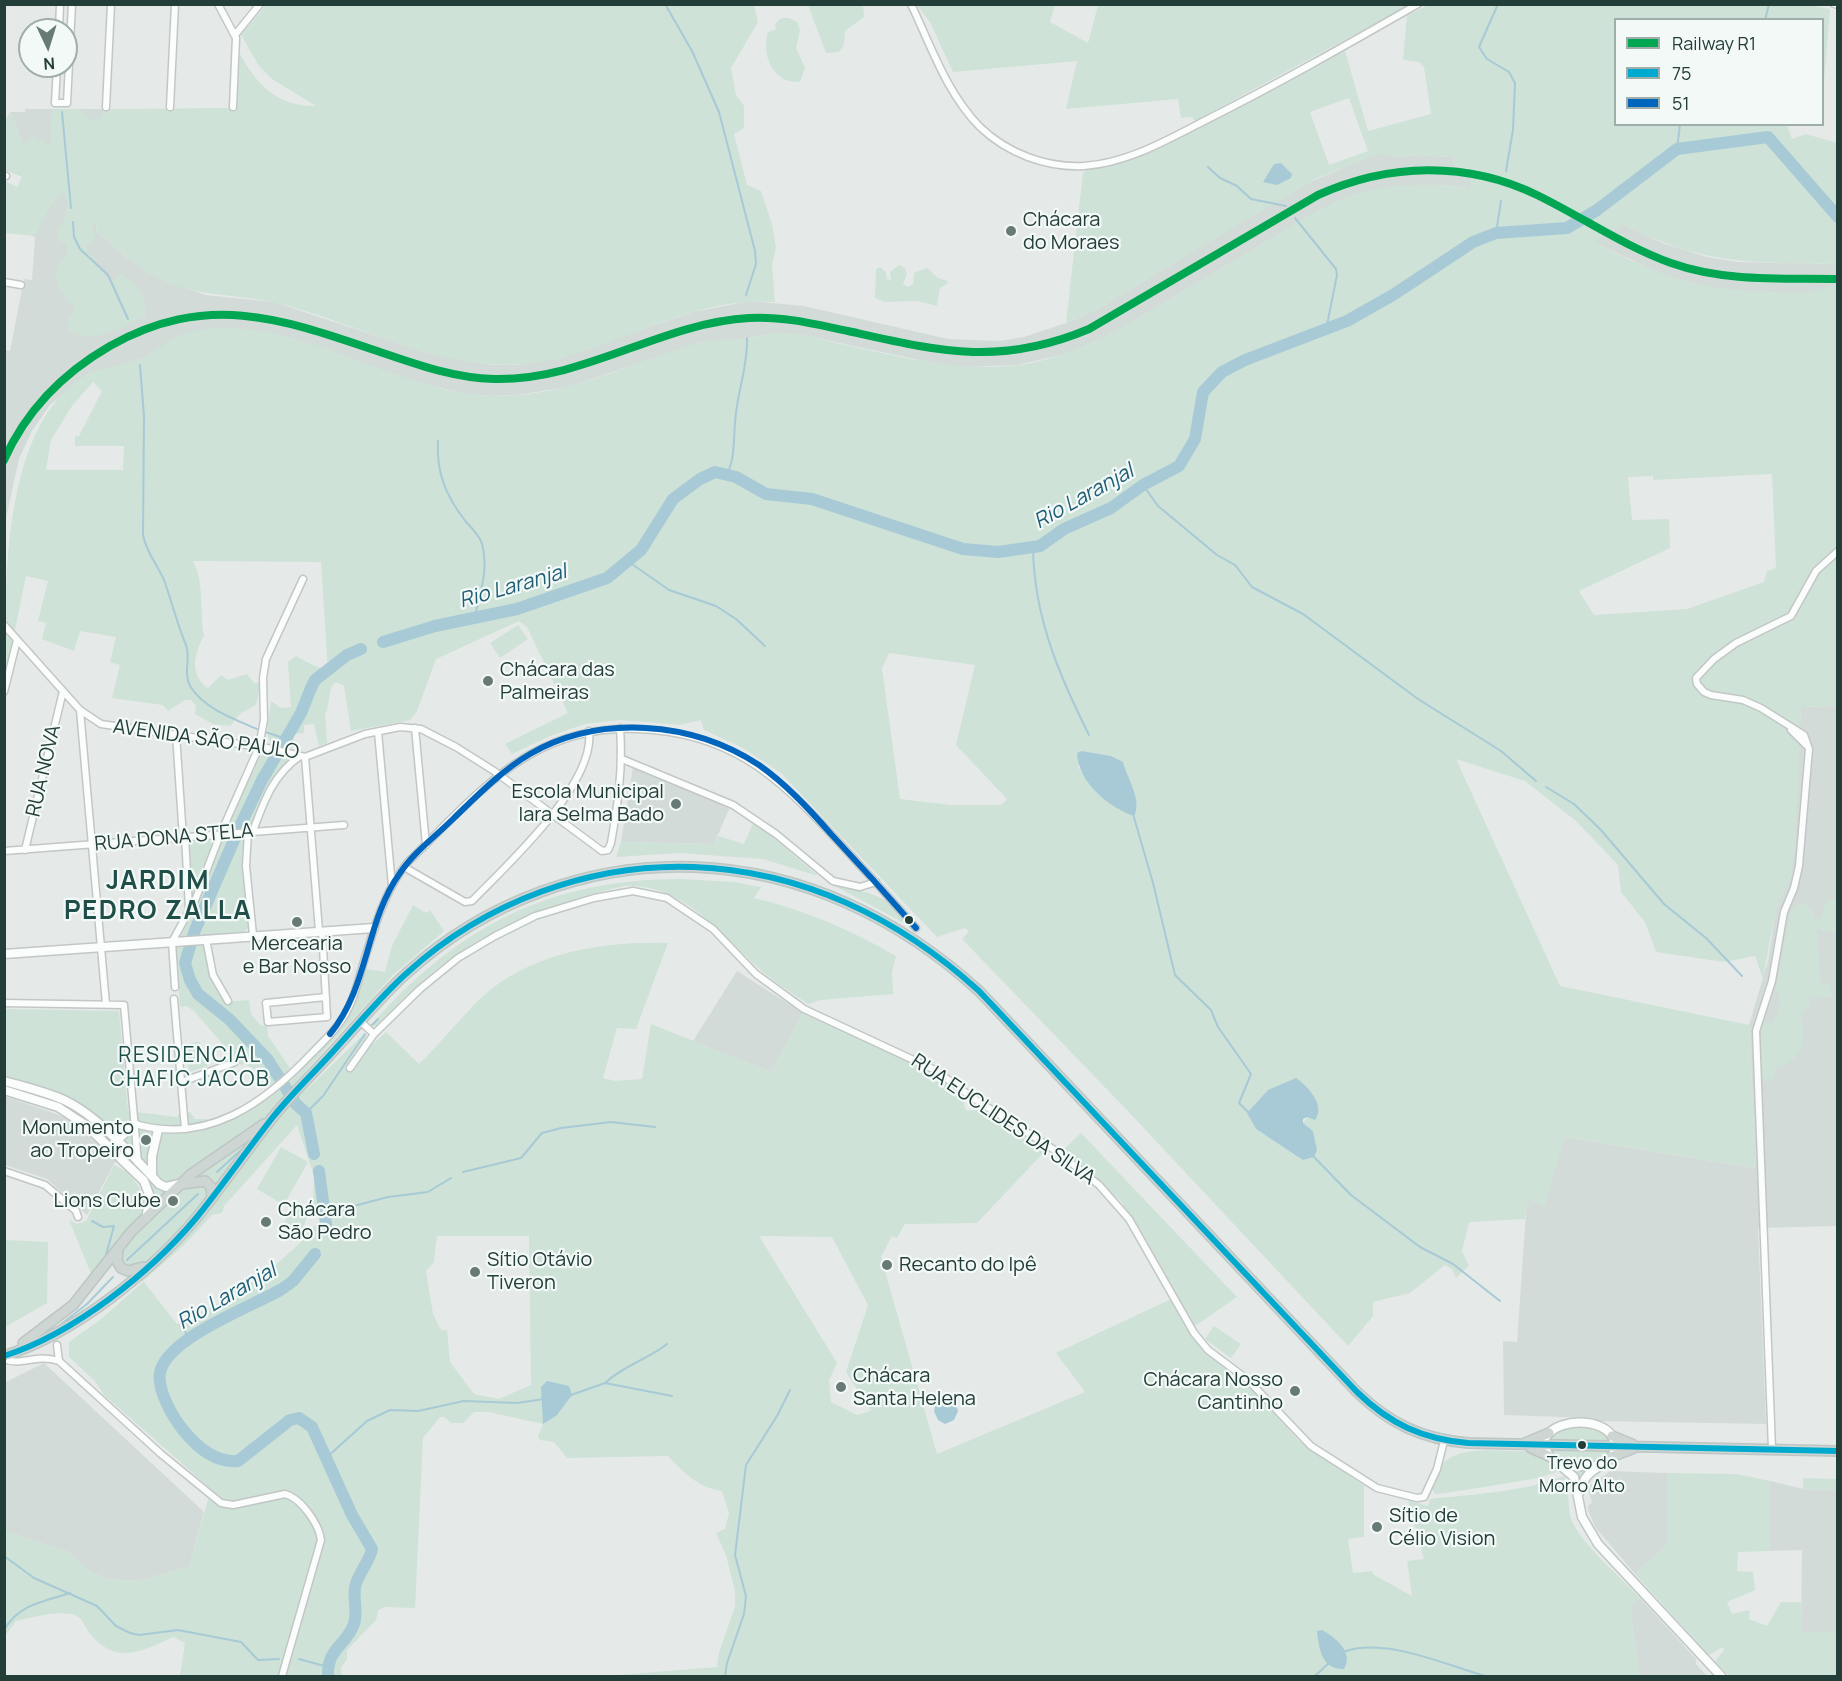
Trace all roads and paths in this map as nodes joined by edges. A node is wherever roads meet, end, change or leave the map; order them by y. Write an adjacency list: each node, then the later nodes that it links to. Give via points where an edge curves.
1 (111, 4): 12 (street)
2 (175, 4): 10 (street)
3 (218, 4): 7 (street)
4 (260, 4): 7 (street)
5 (911, 4): 6 (street, via 953,91 981,128 1006,147 1028,157 1050,164 1081,166 1109,163 1149,149 1243,102)
6 (1416, 5)
7 (235, 36): 11 (street)
8 (56, 78): 9 (street, via 55,103 67,103)
9 (68, 78)
10 (170, 107)
11 (233, 107)
12 (106, 108)
13 (4, 282): 14 (street)
14 (21, 285)
15 (1838, 551): 93 (street, via 1816,571 1791,616 1736,642 1696,678 1704,692 1752,703 1804,735 1809,749 1799,866 1756,1031)
16 (303, 579): 27 (street, via 266,659)
17 (4, 625): 18 (street, AVENIDA SÃO PAULO)
18 (17, 640): 19 (street, AVENIDA SÃO PAULO); 20 (street)
19 (63, 691): 21 (street, AVENIDA SÃO PAULO); 39 (street, RUA NOVA)
20 (4, 692)
21 (80, 710): 26 (street, AVENIDA SÃO PAULO, via 106,726); 37 (street)
22 (415, 728): 25 (street, AVENIDA SÃO PAULO); 30 (street, via 456,747); 38 (street)
23 (620, 728): 24 (street); 29 (street); 44 (street, via 682,733 744,756 793,793)
24 (589, 731): 30 (street, via 540,749); 31 (street, via 587,759)
25 (378, 732): 28 (street, AVENIDA SÃO PAULO); 41 (street)
26 (176, 734): 27 (street, AVENIDA SÃO PAULO); 36 (street)
27 (259, 747): 28 (street, AVENIDA SÃO PAULO); 35 (street)
28 (303, 756): 33 (street); 34 (street, via 282,770 274,781)
29 (622, 759): 31 (street, via 611,843 605,851); 44 (street, via 734,804 833,881 860,887)
30 (500, 775): 31 (street); 38 (street)
31 (551, 815): 42 (street, via 469,903)
32 (344, 825): 33 (street, RUA DONA STELA)
33 (312, 827): 34 (street, RUA DONA STELA); 49 (street)
34 (248, 832): 35 (street, RUA DONA STELA); 50 (street, via 246,866)
35 (220, 835): 36 (street, RUA DONA STELA); 46 (street)
36 (184, 838): 37 (street, RUA DONA STELA); 46 (street)
37 (92, 845): 39 (street, RUA DONA STELA); 53 (street)
38 (426, 845): 42 (street)
39 (25, 850): 40 (street, RUA DONA STELA)
40 (4, 852)
41 (389, 864): 43 (street); 45 (street)
42 (404, 867): 43 (street)
43 (399, 874): 45 (street)
44 (876, 882): 48 (street)
45 (392, 888): 47 (street)
46 (189, 908): 52 (street)
47 (374, 928): 49 (main road); 70 (street, via 349,1009 288,1079 250,1107 224,1120)
48 (916, 928)
49 (320, 931): 50 (main road); 56 (street)
50 (254, 935): 51 (main road)
51 (202, 939): 52 (main road); 58 (street, via 213,975)
52 (172, 942): 53 (main road); 55 (street)
53 (101, 947): 54 (main road); 60 (street)
54 (4, 954)
55 (175, 987)
56 (326, 997): 56 (street, via 267,1003 268,1022 327,1017)
57 (174, 999): 65 (street)
58 (228, 1001)
59 (4, 1003): 60 (street)
60 (106, 1004): 69 (street, via 125,1006)
61 (360, 1022): 62 (street); 68 (main road); 88 (main road, via 406,973 468,926 517,901 573,882 626,870 709,868 764,875 834,897 903,932 979,991 1372,1407 1406,1429)
62 (374, 1034): 64 (street, RUA EUCLIDES DA SILVA); 88 (street, RUA EUCLIDES DA SILVA, via 458,958 535,916 622,892 667,898 707,924 756,974 804,1009 935,1070 1056,1151 1099,1185 1129,1219 1201,1342 1248,1380 1311,1446 1377,1488 1417,1498 1424,1497)
63 (235, 1062): 65 (street)
64 (350, 1068)
65 (182, 1082): 70 (street)
66 (8, 1087): 67 (main road)
67 (59, 1103): 72 (main road, via 85,1112); 73 (main road)
68 (278, 1111): 77 (main road); 78 (main road)
69 (135, 1124): 71 (street); 72 (main road); 73 (main road); 74 (street)
70 (185, 1129): 71 (street)
71 (158, 1130): 76 (main road)
72 (106, 1132): 73 (main road)
73 (113, 1144): 74 (main road); 80 (main road, via 147,1186 150,1197)
74 (138, 1163): 76 (main road)
75 (4, 1171): 79 (street, via 45,1185)
76 (152, 1177): 77 (main road, via 164,1186)
77 (180, 1184): 78 (main road, via 206,1181); 80 (main road)
78 (212, 1197): 82 (main road, via 181,1235)
79 (78, 1217)
80 (146, 1218): 81 (main road)
81 (118, 1247): 82 (main road, via 121,1268 128,1271); 84 (main road, via 67,1312)
82 (147, 1266): 84 (main road, via 79,1320)
83 (57, 1345): 85 (street)
84 (4, 1357): 85 (street, via 16,1363 41,1357)
85 (58, 1361): 100 (street, via 221,1503 233,1505 285,1494 300,1503 321,1540)
86 (1549, 1433): 87 (main road, via 1567,1425 1586,1424 1603,1428); 89 (main road); 90 (main road)
87 (1612, 1436): 91 (main road); 92 (main road)
88 (1444, 1441): 89 (main road)
89 (1520, 1445): 90 (main road); 95 (main road)
90 (1545, 1445): 91 (main road); 95 (main road)
91 (1615, 1446): 92 (main road); 96 (main road)
92 (1640, 1447): 93 (main road); 96 (main road)
93 (1772, 1449): 94 (main road)
94 (1838, 1451)
95 (1549, 1456): 97 (main road)
96 (1611, 1457): 98 (main road)
97 (1562, 1465): 98 (main road); 99 (main road, via 1574,1477)
98 (1599, 1466): 99 (main road, via 1586,1476)
99 (1579, 1493): 101 (main road, via 1581,1513 1594,1539)
100 (282, 1677)
101 (1721, 1677)

